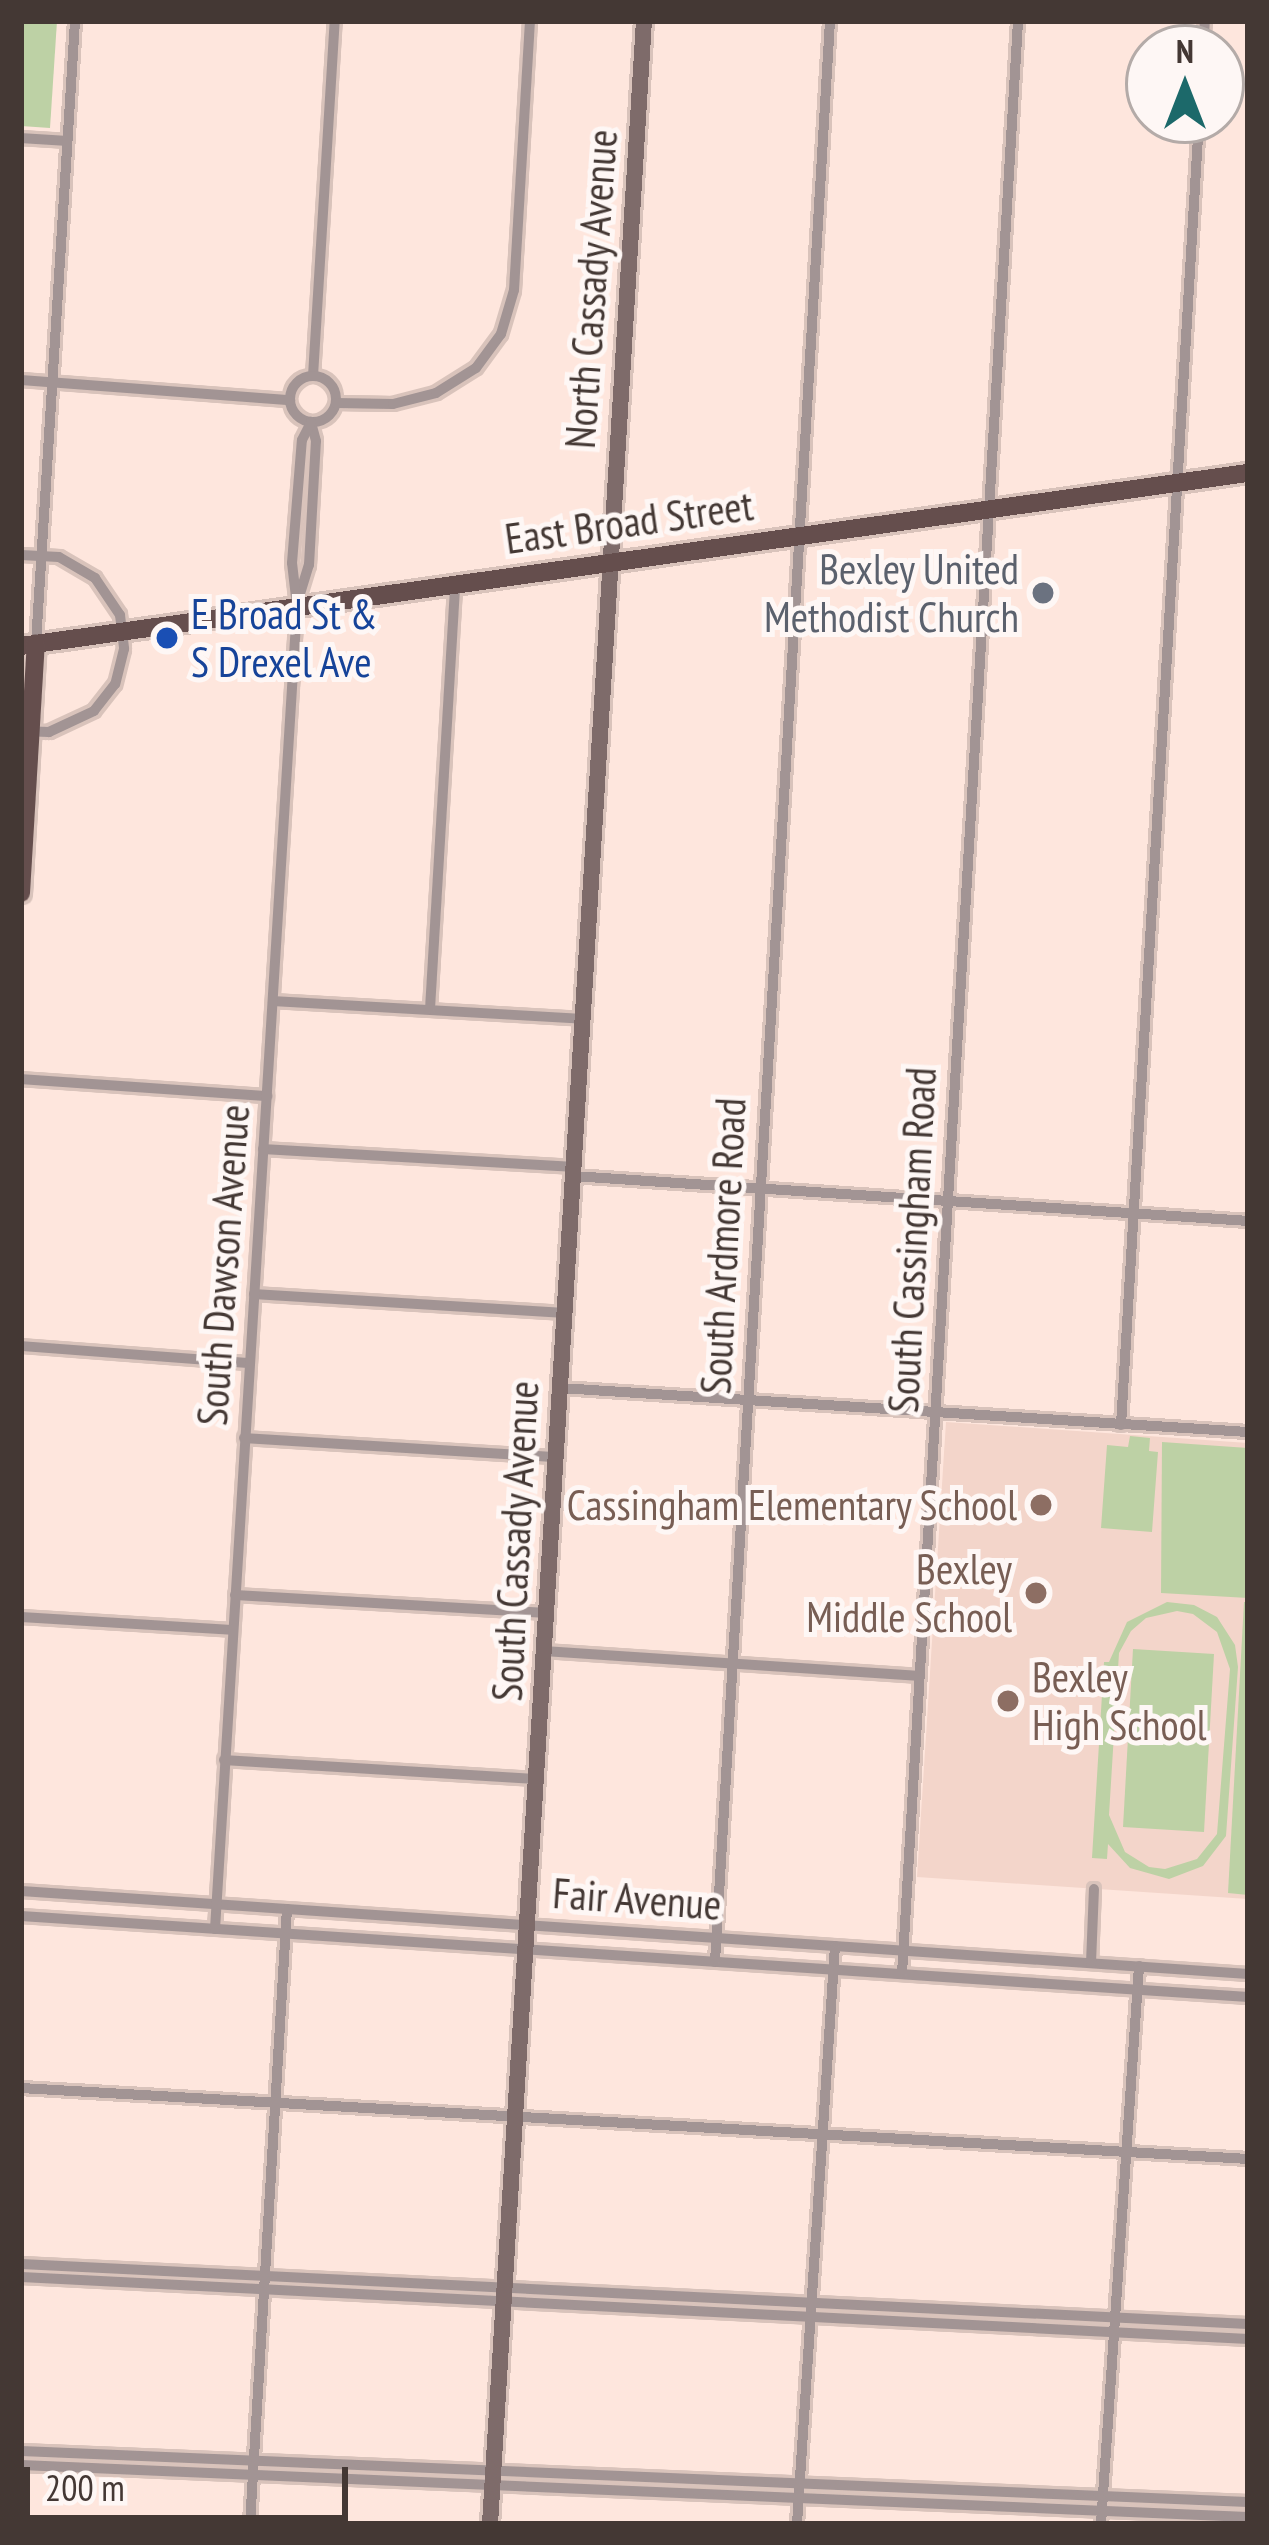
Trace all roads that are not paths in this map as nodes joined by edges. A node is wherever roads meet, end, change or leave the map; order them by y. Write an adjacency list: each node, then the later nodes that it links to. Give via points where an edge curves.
1 (75, 21): 8 (street)
2 (335, 21): 10 (street)
3 (530, 21): 14 (street, via 514,290 501,334 476,368 436,393 393,404)
4 (644, 21): 22 (street, North Cassady Avenue)
5 (830, 21): 19 (street, South Ardmore Road)
6 (1018, 21): 18 (street, South Cassingham Road)
7 (21, 138): 8 (street)
8 (67, 141): 12 (street)
9 (1198, 144): 17 (street)
10 (313, 376): 13 (street, via 294,386); 14 (street, via 328,381)
11 (21, 380): 12 (street)
12 (52, 382): 13 (street); 21 (street)
13 (290, 400): 15 (street)
14 (336, 403): 15 (street)
15 (311, 422): 24 (street, South Dawson Avenue, via 308,565)
16 (1248, 473): 17 (main road, East Broad Street)
17 (1177, 483): 18 (main road, East Broad Street); 38 (street)
18 (988, 510): 19 (main road, East Broad Street); 37 (street, South Cassingham Road)
19 (798, 535): 22 (main road, East Broad Street); 36 (street, South Ardmore Road)
20 (21, 555): 21 (street)
21 (41, 555): 25 (street, via 95,578); 26 (street)
22 (610, 561): 23 (main road, East Broad Street); 31 (street, South Cassady Avenue)
23 (455, 582): 24 (main road, East Broad Street); 30 (street)
24 (297, 606): 25 (main road, East Broad Street); 29 (street, South Dawson Avenue)
25 (123, 631): 26 (main road, East Broad Street); 27 (street, via 121,668 94,711 66,727)
26 (29, 645): 27 (main road)
27 (26, 732): 28 (main road)
28 (21, 893)
29 (273, 1001): 30 (street); 33 (street, South Dawson Avenue)
30 (430, 1010): 31 (street)
31 (582, 1019): 35 (street, South Cassady Avenue)
32 (21, 1079): 33 (street)
33 (267, 1096): 34 (street, South Dawson Avenue)
34 (263, 1149): 35 (street); 40 (street, South Dawson Avenue)
35 (573, 1171): 36 (street); 41 (street, South Cassady Avenue)
36 (760, 1187): 37 (street); 45 (street, South Ardmore Road)
37 (946, 1200): 38 (street); 46 (street, South Cassingham Road)
38 (1133, 1213): 39 (street); 47 (street)
39 (1248, 1221)
40 (254, 1294): 41 (street); 43 (street, South Dawson Avenue)
41 (565, 1313): 44 (street, South Cassady Avenue)
42 (21, 1346): 43 (street)
43 (250, 1363): 49 (street, South Dawson Avenue)
44 (560, 1388): 45 (street); 50 (street, South Cassady Avenue)
45 (747, 1401): 46 (street); 56 (street, South Ardmore Road)
46 (934, 1413): 47 (street); 57 (street, South Cassingham Road)
47 (1121, 1425): 48 (street)
48 (1248, 1432)
49 (244, 1438): 50 (street); 51 (street, South Dawson Avenue)
50 (556, 1456): 52 (street, South Cassady Avenue)
51 (235, 1595): 52 (street); 54 (street, South Dawson Avenue)
52 (547, 1613): 55 (street, South Cassady Avenue)
53 (21, 1617): 54 (street)
54 (232, 1630): 58 (street, South Dawson Avenue)
55 (545, 1651): 56 (street); 59 (street, South Cassady Avenue)
56 (732, 1664): 57 (street); 68 (street, South Ardmore Road)
57 (919, 1676): 71 (street, South Cassingham Road)
58 (224, 1760): 59 (street); 62 (street, South Dawson Avenue)
59 (538, 1780): 65 (street, South Cassady Avenue)
60 (1094, 1889): 73 (street)
61 (21, 1891): 62 (street, Fair Avenue)
62 (216, 1904): 63 (street, Fair Avenue); 66 (street, South Dawson Avenue)
63 (287, 1909): 65 (street, Fair Avenue); 67 (street)
64 (21, 1916): 66 (street, Fair Avenue)
65 (529, 1925): 68 (street, Fair Avenue); 70 (street, South Cassady Avenue)
66 (215, 1929): 67 (street, Fair Avenue)
67 (286, 1933): 70 (street, Fair Avenue); 81 (street)
68 (716, 1938): 69 (street, Fair Avenue); 72 (street, South Ardmore Road)
69 (835, 1946): 71 (street, Fair Avenue); 75 (street)
70 (527, 1949): 72 (street, Fair Avenue); 82 (street, South Cassady Avenue)
71 (903, 1951): 73 (street, Fair Avenue); 76 (street, South Cassingham Road)
72 (715, 1962): 75 (street, Fair Avenue)
73 (1091, 1963): 74 (street, Fair Avenue)
74 (1139, 1966): 77 (street, Fair Avenue); 78 (street)
75 (833, 1970): 76 (street, Fair Avenue); 83 (street)
76 (902, 1974): 78 (street, Fair Avenue)
77 (1248, 1974)
78 (1138, 1990): 79 (street, Fair Avenue); 84 (street)
79 (1248, 1997)
80 (21, 2088): 81 (street)
81 (277, 2103): 82 (street); 88 (street)
82 (516, 2117): 83 (street); 89 (street, South Cassady Avenue)
83 (821, 2134): 84 (street); 90 (street)
84 (1125, 2152): 85 (street); 91 (street)
85 (1248, 2159)
86 (21, 2264): 88 (street)
87 (21, 2277): 88 (street)
88 (265, 2283): 89 (street); 96 (street)
89 (504, 2295): 90 (street); 99 (street, South Cassady Avenue)
90 (811, 2310): 91 (street); 93 (street); 100 (street)
91 (1115, 2318): 92 (street); 93 (street)
92 (1248, 2324)
93 (1114, 2332): 94 (street); 101 (street)
94 (1248, 2338)
95 (21, 2451): 96 (street)
96 (254, 2460): 98 (street); 99 (street)
97 (21, 2465): 98 (street)
98 (253, 2475): 99 (street); 106 (street)
99 (493, 2478): 100 (street); 102 (street); 107 (street, South Cassady Avenue)
100 (800, 2483): 101 (street); 102 (street)
101 (1103, 2496): 103 (street); 104 (street)
102 (799, 2498): 104 (street); 108 (street)
103 (1248, 2502)
104 (1101, 2517): 105 (street)
105 (1248, 2517)
106 (250, 2524)
107 (490, 2524)
108 (797, 2524)

